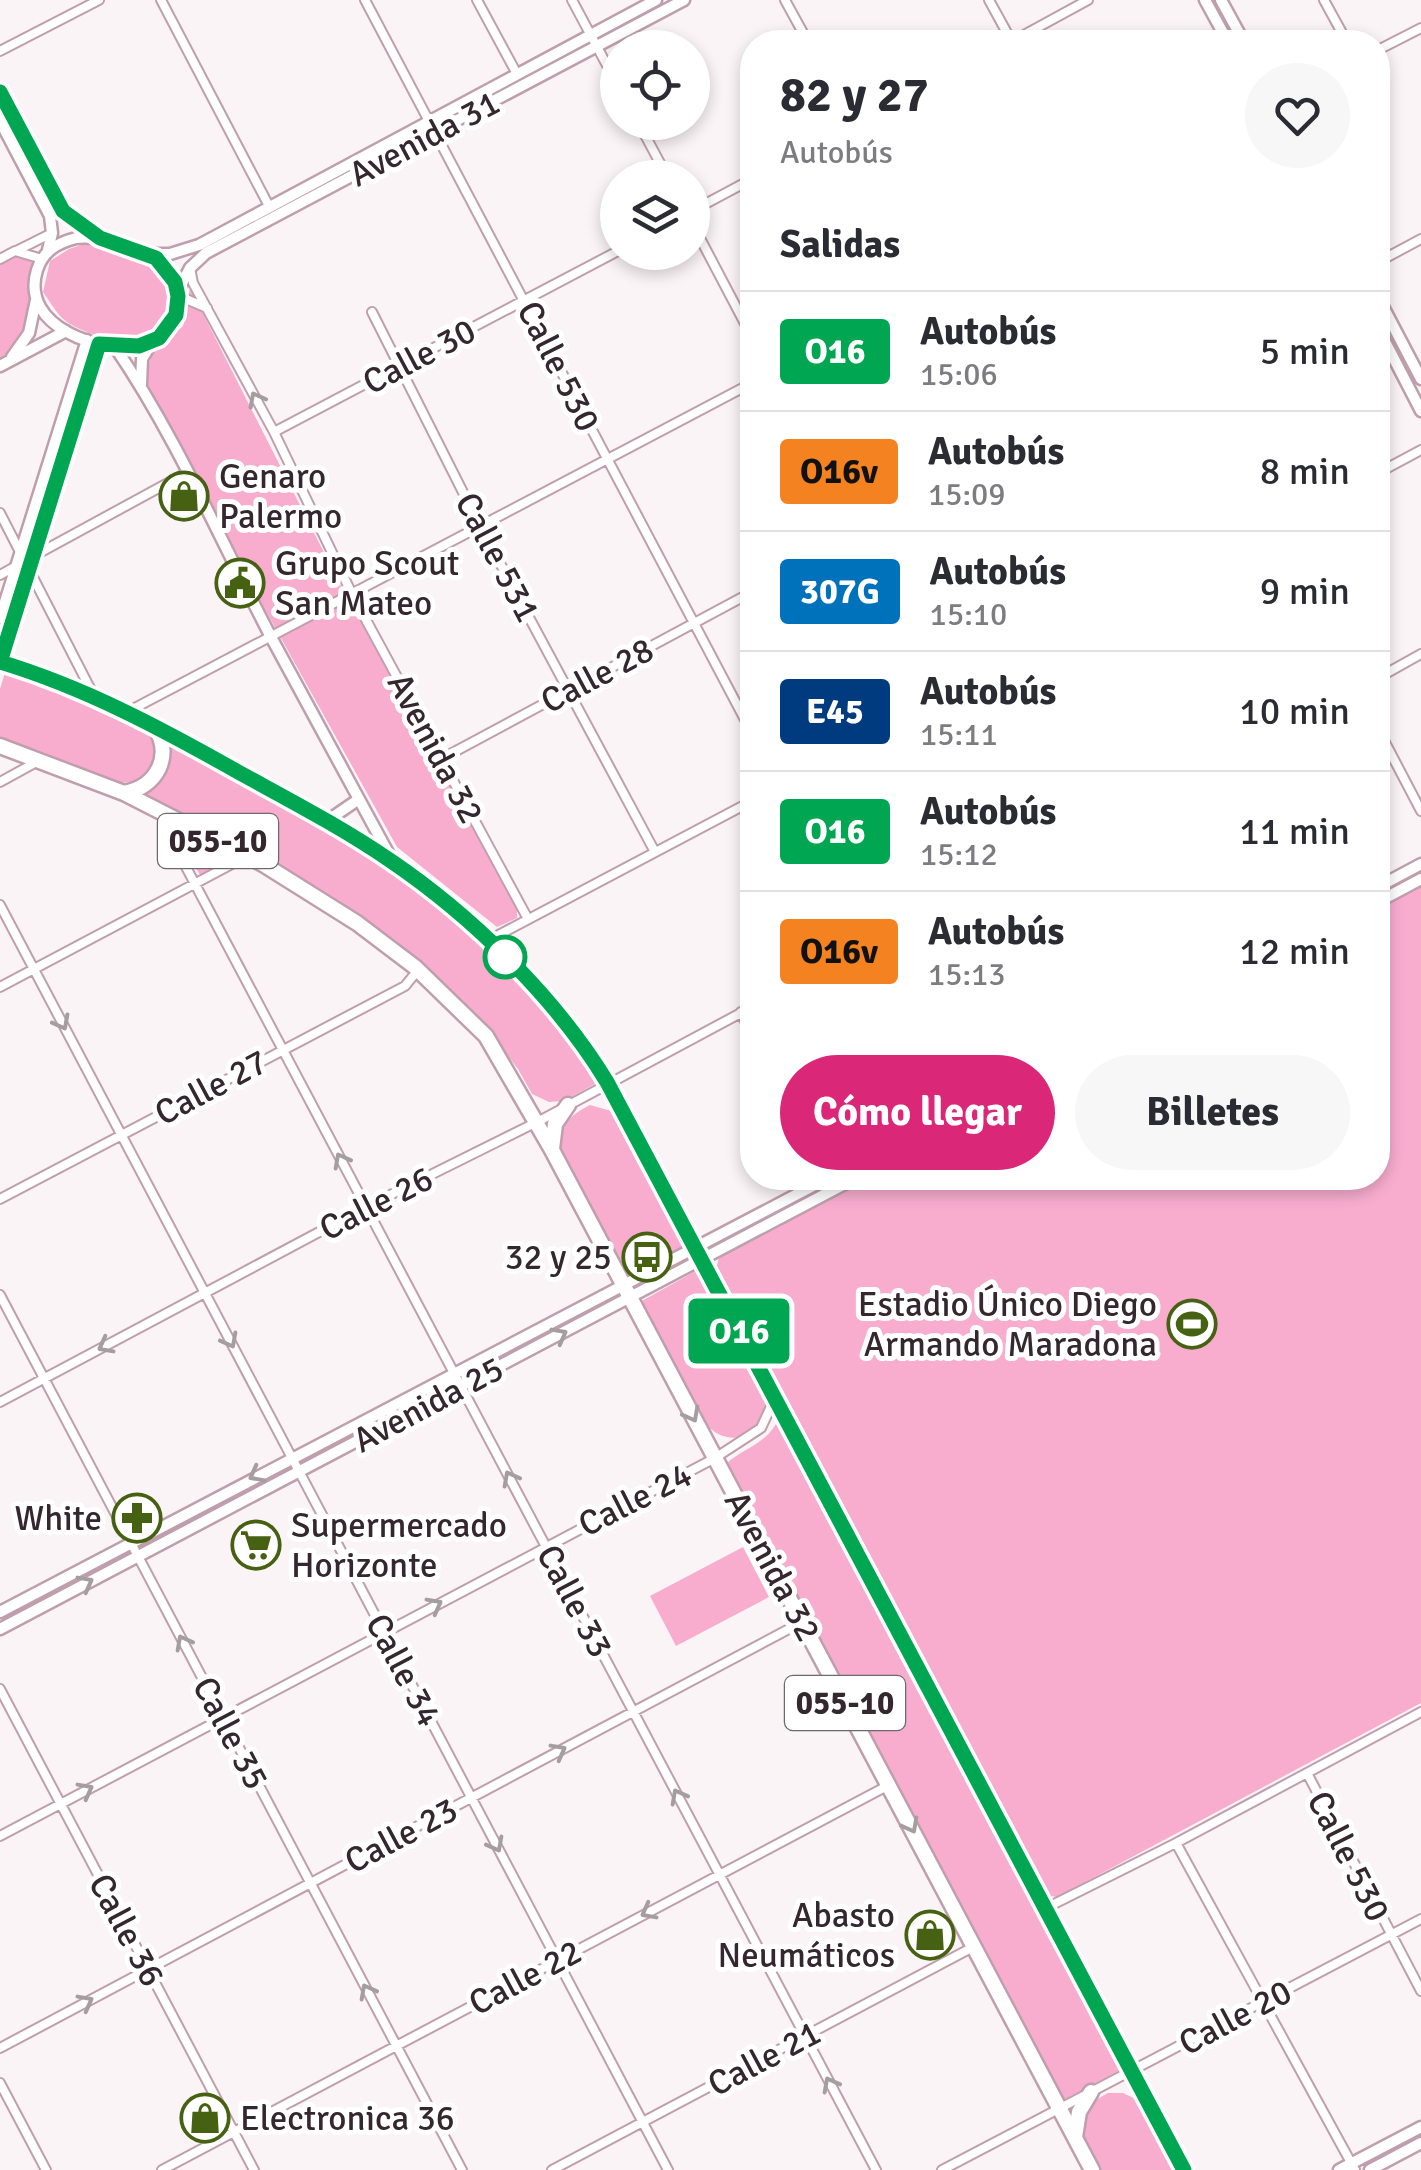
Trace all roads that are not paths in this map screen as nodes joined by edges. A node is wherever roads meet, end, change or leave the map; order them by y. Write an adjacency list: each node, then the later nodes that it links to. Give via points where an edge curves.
1 (98, 0): 24 (street)
2 (161, 0): 33 (street)
3 (365, 0): 28 (street, Calle 530)
4 (477, 0): 26 (street)
5 (572, 0): 21 (street)
6 (656, 0): 21 (main road, Avenida 31)
7 (684, 0): 23 (main road, Avenida 31)
8 (785, 0): 15 (street)
9 (989, 0): 16 (street)
10 (1088, 0): 17 (street)
11 (1205, 0): 18 (main road)
12 (1221, 0): 19 (main road)
13 (1324, 0): 20 (street)
14 (1421, 28): 22 (street)
15 (801, 30)
16 (1005, 30)
17 (1034, 30)
18 (1221, 30)
19 (1237, 30)
20 (1340, 30)
21 (590, 35): 23 (street); 26 (main road, Avenida 31)
22 (1390, 44)
23 (596, 46): 25 (street); 30 (main road, Avenida 31)
24 (0, 50)
25 (600, 53)
26 (517, 74): 28 (main road, Avenida 31)
27 (0, 92): 35 (main road, via 56,201)
28 (428, 120): 30 (street, Calle 530); 33 (main road, Avenida 31)
29 (0, 121): 34 (main road, via 46,207)
30 (435, 132): 33 (main road, Avenida 31); 47 (street, Calle 530)
31 (740, 185): 32 (street)
32 (710, 201)
33 (272, 212): 38 (main road, Avenida 31, via 190,249); 44 (main road, Avenida 31)
34 (52, 233): 37 (street); 39 (main road)
35 (100, 238): 38 (main road); 39 (main road, via 76,238)
36 (1421, 239): 40 (street)
37 (15, 252): 39 (street); 42 (street)
38 (148, 254): 45 (main road, via 171,272)
39 (45, 255): 46 (main road)
40 (1390, 256)
41 (710, 257): 50 (street)
42 (0, 259)
43 (600, 260): 47 (street, Calle 30)
44 (190, 268): 45 (main road, Avenida 31); 48 (street, Avenida 32)
45 (178, 294): 48 (street); 54 (main road, via 172,324)
46 (36, 299): 52 (main road); 57 (main road, via 29,333)
47 (525, 300): 58 (street, Calle 30); 65 (street, Calle 530)
48 (207, 308): 63 (street, Avenida 32, one-way to 48)
49 (372, 312): 58 (street, Calle 531)
50 (740, 313)
51 (1390, 319): 59 (main road)
52 (66, 331): 53 (main road); 57 (main road)
53 (93, 342): 55 (main road); 70 (main road)
54 (151, 343): 55 (main road); 60 (main road, via 142,358)
55 (114, 346): 60 (main road)
56 (1390, 351): 62 (main road)
57 (4, 364)
58 (399, 366): 63 (street, Calle 30); 69 (street, Calle 531)
59 (1421, 379)
60 (141, 386): 67 (main road)
61 (740, 389): 65 (street)
62 (1421, 411)
63 (274, 432): 72 (street, Avenida 32)
64 (1421, 450): 66 (street)
65 (608, 460): 69 (street); 75 (street, Calle 530)
66 (1390, 467)
67 (188, 472): 70 (street); 76 (main road)
68 (0, 513): 70 (street)
69 (480, 526): 72 (street); 80 (street, Calle 531)
70 (25, 561): 71 (street); 74 (main road); 78 (main road); 81 (street)
71 (0, 575)
72 (352, 594): 76 (street); 87 (street, Avenida 32)
73 (740, 598): 75 (street, Calle 28)
74 (0, 618)
75 (695, 622): 80 (street, Calle 28); 82 (street, Calle 530)
76 (271, 637): 83 (street); 91 (main road)
77 (1421, 654): 79 (street)
78 (0, 662): 81 (highway, 055-10)
79 (1390, 671)
80 (570, 690): 87 (street, Calle 28); 96 (street, Calle 531)
81 (94, 696): 83 (highway, 055-10)
82 (740, 710)
83 (129, 712): 84 (highway, 055-10)
84 (154, 724): 90 (highway, via 163,746 160,768 146,786); 95 (highway, 055-10)
85 (0, 746): 88 (highway, 055-10)
86 (1390, 752): 93 (street)
87 (442, 759): 105 (street, Avenida 32)
88 (40, 760): 89 (street); 90 (highway, 055-10)
89 (0, 782)
90 (124, 793): 94 (highway, 055-10)
91 (359, 799): 95 (main road); 98 (main road)
92 (740, 807): 96 (street)
93 (1421, 811)
94 (174, 818): 97 (highway, 055-10); 102 (street, Calle 33, via 168,833)
95 (328, 822): 98 (highway, 055-10)
96 (656, 852): 105 (street)
97 (247, 856): 102 (street); 108 (highway, 055-10, via 357,923)
98 (392, 861): 106 (highway, 055-10)
99 (1421, 864): 101 (main road)
100 (1421, 879): 103 (main road)
101 (1390, 881)
102 (196, 883): 107 (street); 111 (street, Calle 33)
103 (1390, 896)
104 (0, 906): 107 (street, Calle 34)
105 (528, 919): 106 (street)
106 (489, 940): 112 (highway, 055-10, via 568,1027)
107 (34, 969): 109 (street); 115 (street, Calle 34, one-way to 115)
108 (418, 970): 111 (street, Calle 27, via 405,986); 114 (highway, 055-10, via 486,1036)
109 (0, 987)
110 (740, 1012): 112 (street, Calle 26)
111 (283, 1050): 115 (street, Calle 27); 120 (street, Calle 33, one-way to 111)
112 (607, 1082): 113 (street, Calle 26); 121 (highway, 055-10)
113 (568, 1104): 114 (street, Calle 26); 116 (highway, via 555,1124)
114 (537, 1122): 116 (highway, Avenida 32 / 055-10); 120 (street, Calle 26)
115 (121, 1135): 119 (street, Calle 27); 123 (street, Calle 34)
116 (552, 1150): 122 (highway, Avenida 32 / 055-10)
117 (805, 1190): 121 (main road, Avenida 25)
118 (831, 1191): 121 (main road, Avenida 25)
119 (0, 1199)
120 (366, 1207): 123 (street, Calle 26); 126 (street, Calle 33)
121 (696, 1254): 122 (main road, Avenida 25); 125 (main road, Avenida 25); 129 (highway, 055-10)
122 (622, 1284): 125 (highway, Avenida 32 / 055-10); 126 (main road, Avenida 25)
123 (204, 1293): 127 (street, Calle 26, one-way to 127); 131 (street, Calle 34, one-way to 131)
124 (0, 1295): 127 (street, Calle 35)
125 (630, 1298): 128 (main road, Avenida 25, one-way to 125); 132 (highway, Avenida 32 / 055-10, one-way to 132)
126 (454, 1372): 128 (street, Calle 33); 131 (main road, Avenida 25)
127 (44, 1378): 130 (street, Calle 26); 134 (street, Calle 35)
128 (461, 1386): 133 (main road, Avenida 25); 135 (street, Calle 33, one-way to 128)
129 (774, 1397): 132 (street, Calle 24, via 761,1428); 153 (highway, 055-10)
130 (0, 1402)
131 (291, 1457): 133 (street, Calle 34); 134 (main road, Avenida 25, one-way to 134)
132 (715, 1458): 135 (street, Calle 24); 138 (highway, Avenida 32 / 055-10)
133 (299, 1471): 136 (main road, Avenida 25); 140 (street, Calle 34)
134 (130, 1541): 136 (street, Calle 35); 137 (main road, Avenida 25)
135 (546, 1546): 140 (street, Calle 24, one-way to 135); 142 (street, Calle 33)
136 (137, 1556): 139 (main road, Avenida 25, one-way to 136); 144 (street, Calle 35, one-way to 136)
137 (0, 1612)
138 (802, 1622): 142 (street, Calle 23); 146 (highway, Avenida 32 / 055-10)
139 (0, 1629)
140 (384, 1632): 144 (street, Calle 24); 147 (street, Calle 34)
141 (0, 1689): 148 (street, Calle 36)
142 (633, 1712): 147 (street, Calle 23, one-way to 142); 151 (street, Calle 33, one-way to 142)
143 (1421, 1712): 145 (street)
144 (223, 1718): 148 (street, Calle 24, one-way to 144); 152 (street, Calle 35)
145 (1307, 1772): 150 (street); 155 (street, Calle 530)
146 (889, 1785): 151 (street, Calle 22); 156 (highway, Avenida 32 / 055-10, one-way to 156)
147 (471, 1798): 152 (street, Calle 23); 157 (street, Calle 34, one-way to 157)
148 (60, 1804): 149 (street, Calle 24); 158 (street, Calle 36)
149 (0, 1836)
150 (1176, 1843): 153 (street); 160 (street)
151 (720, 1874): 157 (street, Calle 22, one-way to 157); 161 (street, Calle 33)
152 (310, 1883): 158 (street, Calle 23); 162 (street, Calle 35, one-way to 152)
153 (1046, 1908): 164 (highway, 055-10)
154 (1421, 1919): 155 (street, Calle 20)
155 (1390, 1935): 159 (street, Calle 530); 160 (street, Calle 20)
156 (975, 1946): 161 (street, Calle 21); 167 (highway, Avenida 32 / 055-10)
157 (557, 1960): 162 (street, Calle 22); 168 (street, Calle 34)
158 (148, 1969): 163 (street, Calle 23, one-way to 158); 170 (street, Calle 36)
159 (1421, 1991)
160 (1265, 2002): 164 (street, Calle 20); 173 (street)
161 (805, 2036): 168 (street, Calle 21); 180 (street, Calle 33, one-way to 161)
162 (396, 2046): 170 (street, Calle 22); 177 (street, Calle 35)
163 (0, 2048)
164 (1132, 2071): 166 (street, Calle 20); 183 (highway, 055-10)
165 (0, 2083): 174 (street)
166 (1091, 2092): 167 (street, Calle 20); 171 (highway)
167 (1059, 2108): 171 (highway, Avenida 32 / 055-10); 181 (street, Calle 20)
168 (642, 2122): 178 (street, Calle 21); 179 (street, Calle 34)
169 (1421, 2127): 173 (main road)
170 (234, 2132): 175 (street, Calle 22); 176 (street, Calle 36)
171 (1075, 2139): 182 (highway, Avenida 32 / 055-10)
172 (1421, 2143): 185 (main road)
173 (1353, 2167): 184 (main road)
174 (46, 2170)
175 (162, 2170)
176 (254, 2170)
177 (462, 2170)
178 (552, 2170)
179 (668, 2170)
180 (876, 2170)
181 (942, 2170)
182 (1092, 2170)
183 (1184, 2170)
184 (1340, 2170)
185 (1370, 2170)

